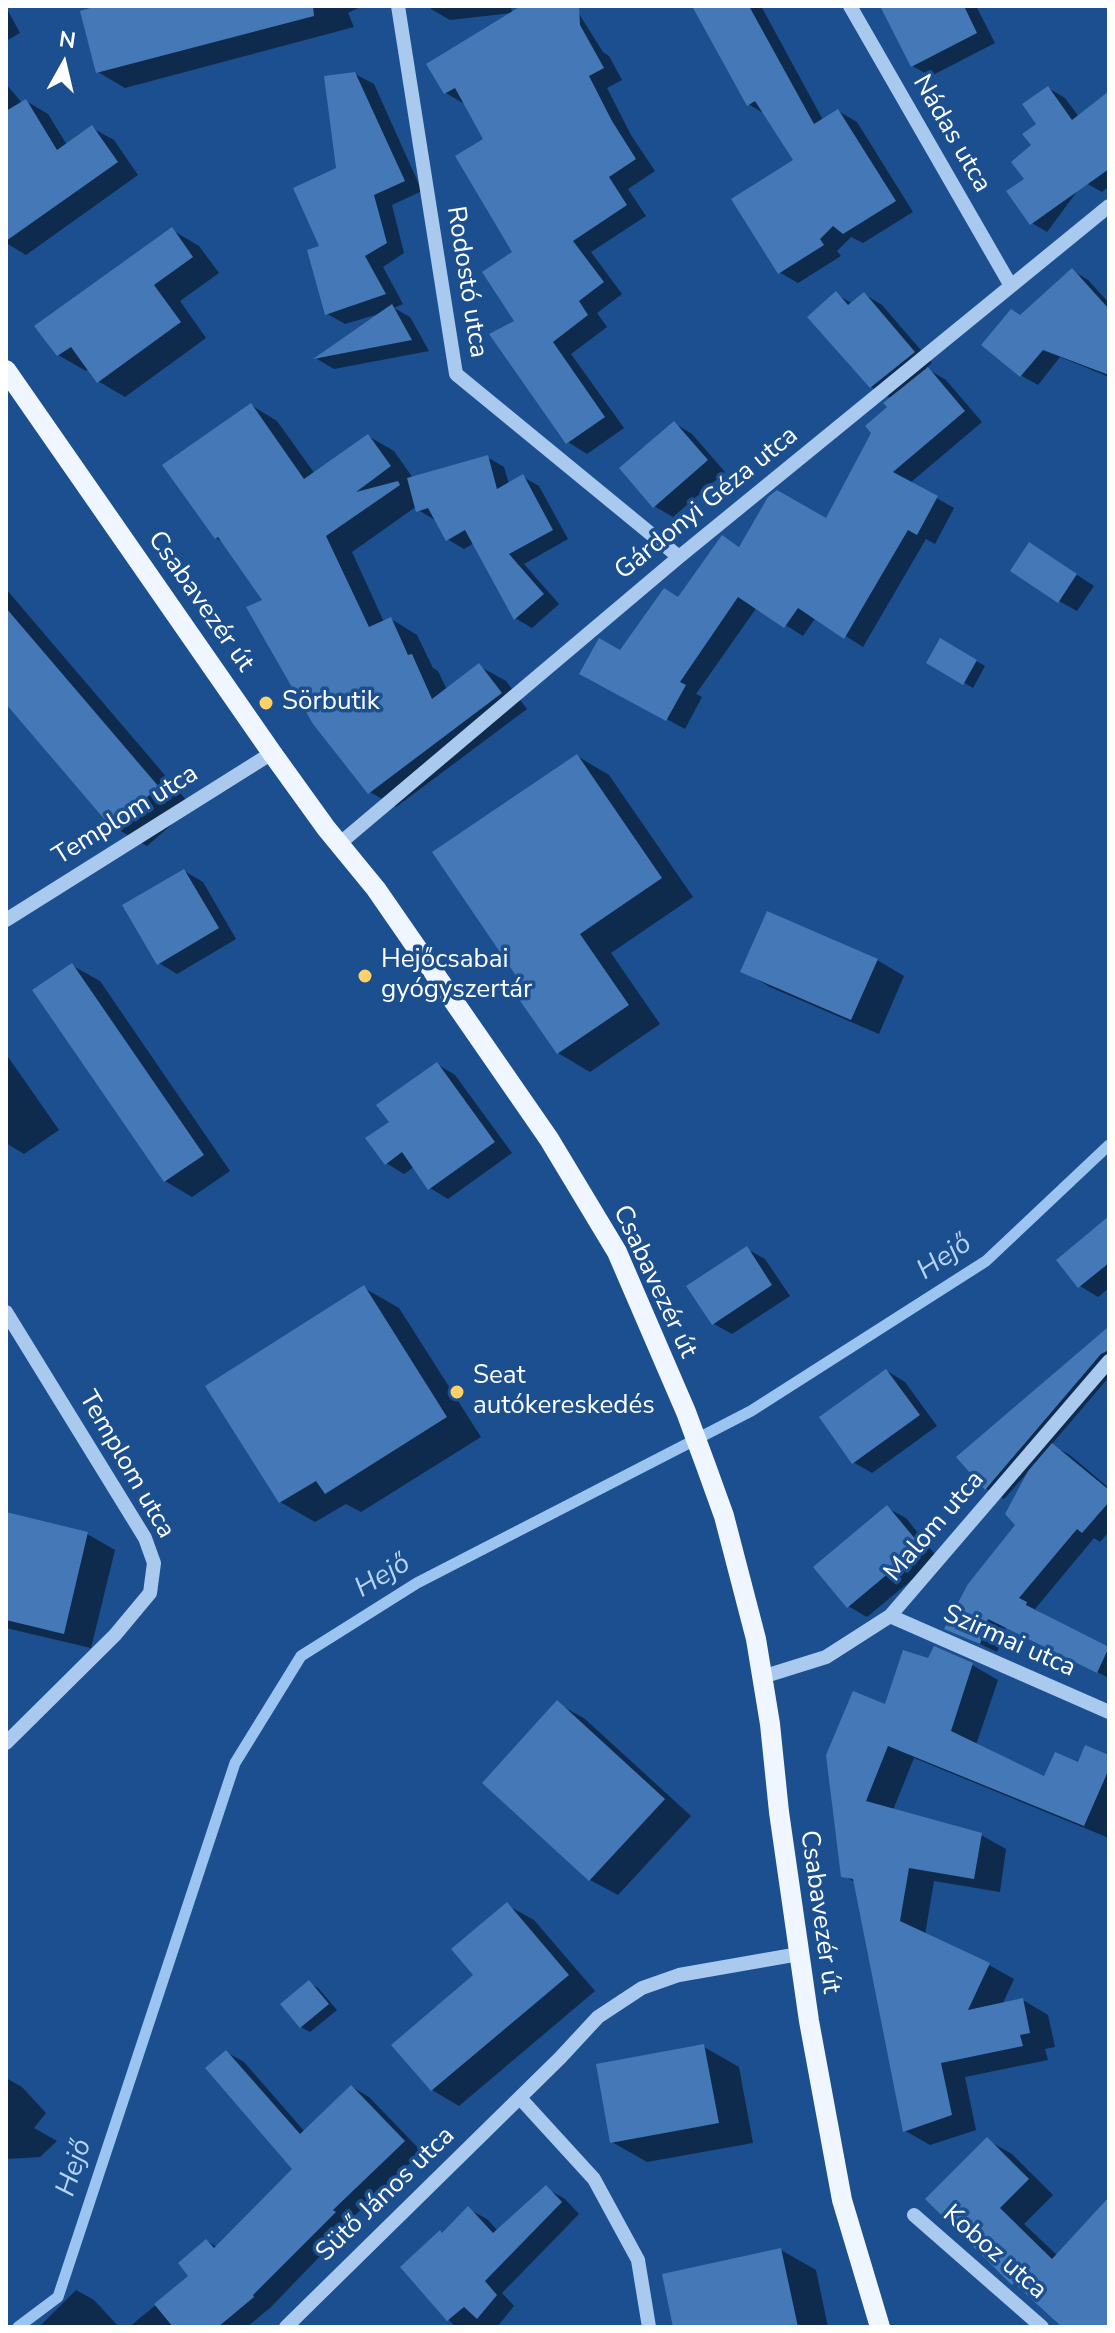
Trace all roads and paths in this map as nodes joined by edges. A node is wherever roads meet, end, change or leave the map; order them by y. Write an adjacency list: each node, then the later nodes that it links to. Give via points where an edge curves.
1 (398, 6): 6 (street, Rodostó utca, via 456,374)
2 (850, 6): 4 (street, Nádas utca)
3 (1109, 206): 4 (street, Gárdonyi Géza utca)
4 (1011, 286): 6 (street, Gárdonyi Géza utca)
5 (6, 370): 7 (main road, Csabavezér út)
6 (679, 557): 8 (street, Gárdonyi Géza utca)
7 (272, 753): 8 (main road, Csabavezér út); 9 (street, Templom utca)
8 (339, 844): 13 (main road, Csabavezér út, via 376,889 549,1139 617,1252 724,1516)
9 (6, 920)
10 (6, 1312): 15 (street, Templom utca, via 145,1538 154,1563 150,1593)
11 (1109, 1361): 12 (street, Malom utca)
12 (890, 1616): 13 (street, Malom utca, via 826,1657); 14 (street, Szirmai utca)
13 (762, 1677): 16 (main road, Csabavezér út)
14 (1109, 1712)
15 (6, 1743)
16 (799, 1954): 17 (street, Sütő János utca, via 679,1975 642,1988 598,2017); 21 (main road, Csabavezér út, via 842,2200)
17 (520, 2098): 19 (street, Sütő János utca); 20 (street, via 594,2179 638,2260)
18 (914, 2215): 22 (street, Koboz utca)
19 (286, 2327)
20 (649, 2327)
21 (880, 2327)
22 (1042, 2327)

